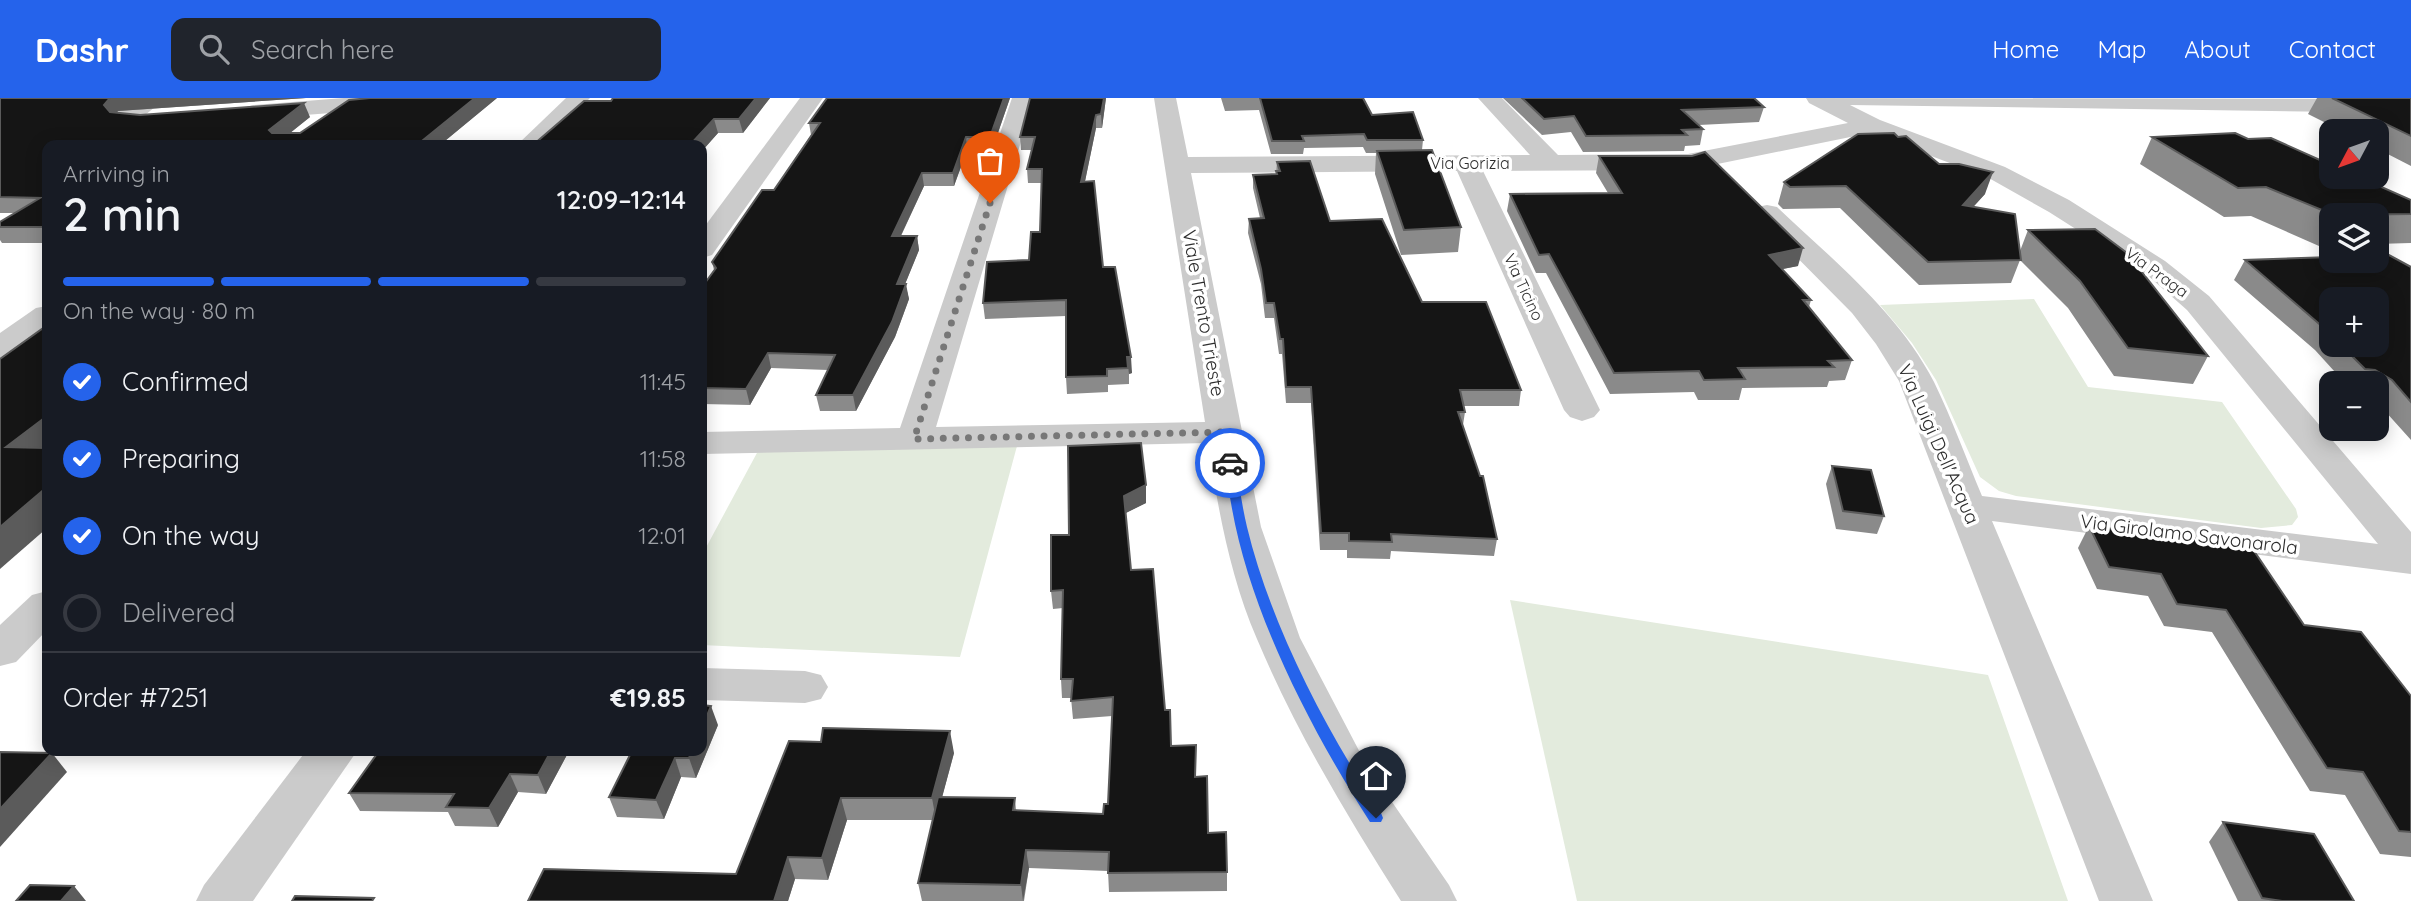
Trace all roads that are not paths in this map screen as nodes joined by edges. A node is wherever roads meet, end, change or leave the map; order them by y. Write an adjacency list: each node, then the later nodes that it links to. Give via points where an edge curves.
1 (433, 98): 8 (street)
2 (579, 98): 15 (street)
3 (812, 98): 20 (street)
4 (1023, 98): 25 (street)
5 (1165, 98): 19 (street, Viale Trento Trieste)
6 (1489, 98): 18 (street)
7 (1817, 98): 9 (street); 13 (street, Via Praga)
8 (347, 106): 11 (street); 14 (street)
9 (2411, 106)
10 (158, 109): 12 (street)
11 (227, 114)
12 (126, 119)
13 (1872, 125): 16 (street); 28 (street, Via Praga, via 1996,172 2155,267 2198,303)
14 (313, 129)
15 (534, 140)
16 (1710, 158): 18 (street); 27 (street, Via Luigi Dell'Acqua, via 1863,306 1891,340 1916,381)
17 (1466, 163): 18 (street, Via Gorizia); 19 (street, Via Gorizia); 23 (street, Via Ticino)
18 (1551, 163)
19 (1179, 164): 24 (street, Viale Trento Trieste)
20 (707, 242)
21 (42, 319): 22 (street)
22 (0, 348)
23 (1582, 410)
24 (1225, 432): 25 (street); 35 (street, Viale Trento Trieste, via 1241,527 1278,638 1348,776)
25 (914, 439): 26 (street)
26 (707, 443)
27 (1967, 506): 28 (street, Via Girolamo Savonarola); 36 (street, Via Luigi Dell'Acqua)
28 (2411, 560)
29 (42, 611): 30 (street)
30 (0, 651)
31 (707, 684): 32 (street)
32 (805, 687)
33 (329, 756): 34 (street)
34 (223, 901)
35 (1430, 901)
36 (2126, 901)

